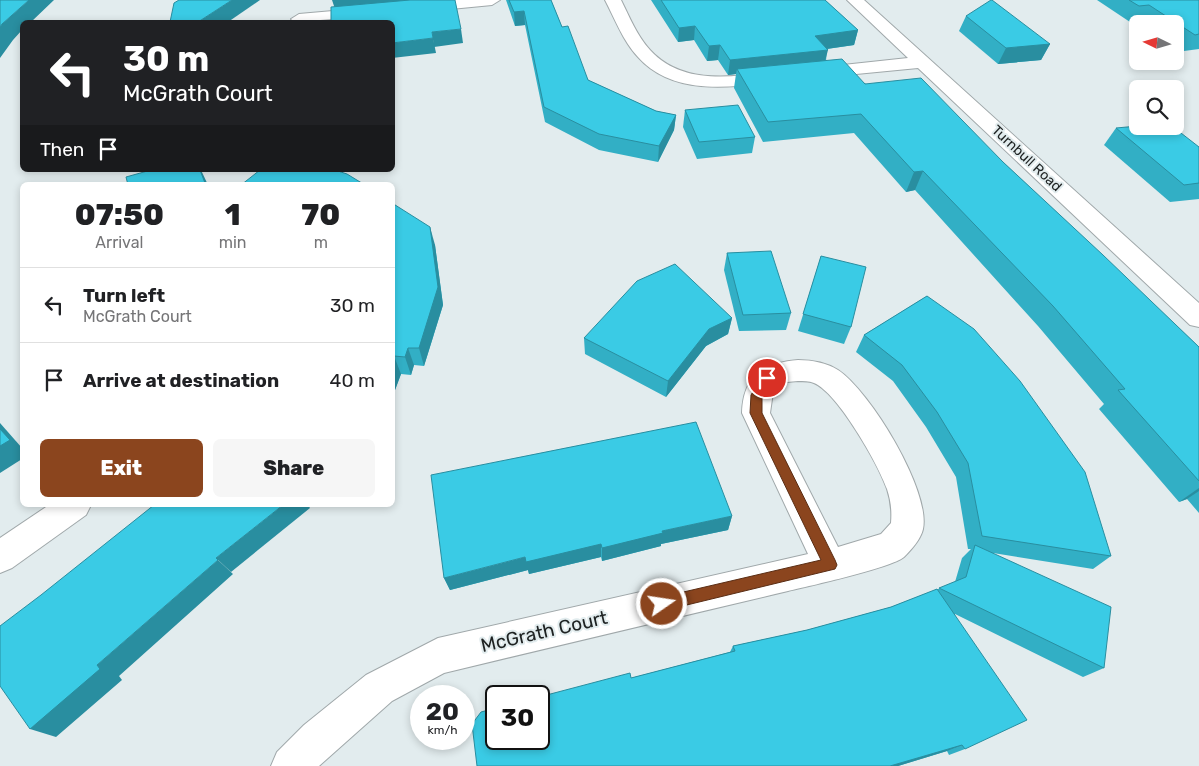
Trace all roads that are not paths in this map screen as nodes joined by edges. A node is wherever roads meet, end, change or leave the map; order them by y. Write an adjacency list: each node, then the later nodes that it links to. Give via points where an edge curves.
1 (492, 0): 4 (street)
2 (613, 0): 7 (street, via 643,53 666,71 693,81 728,82)
3 (855, 0): 7 (street, Turnbull Road)
4 (405, 9)
5 (386, 11): 6 (street)
6 (299, 20)
7 (923, 62): 8 (street, Turnbull Road)
8 (1199, 318)
9 (72, 507): 10 (street)
10 (0, 557)
11 (830, 565): 11 (street, McGrath Court, via 891,547 907,529 906,502 895,470 848,396 830,379 811,370 786,372 767,378 756,395 756,413); 12 (street, McGrath Court, via 438,656 379,688)
12 (291, 766)

